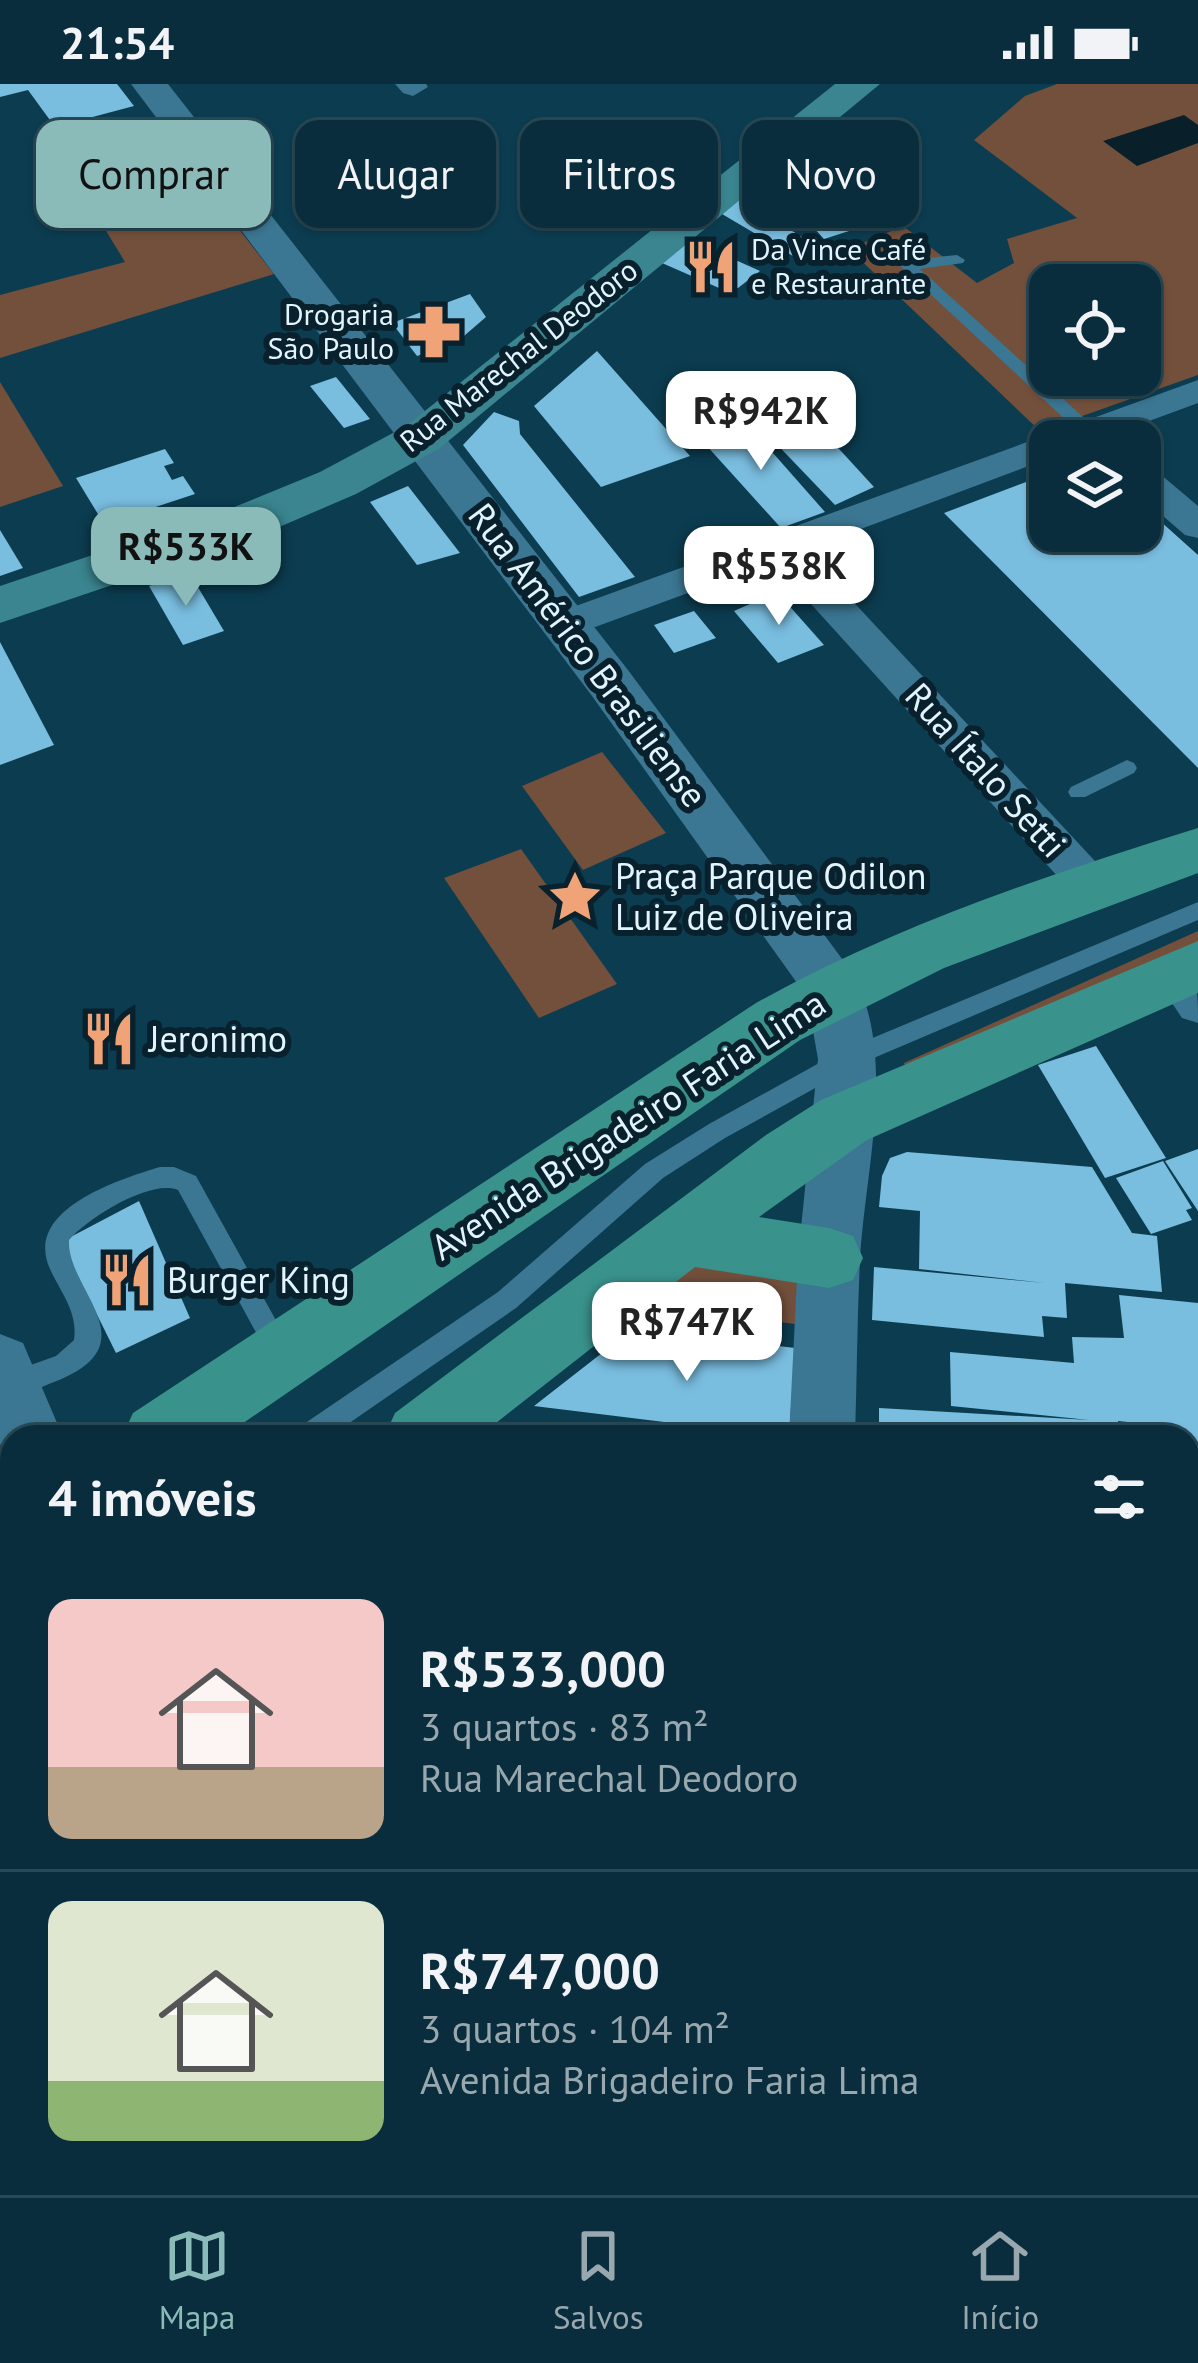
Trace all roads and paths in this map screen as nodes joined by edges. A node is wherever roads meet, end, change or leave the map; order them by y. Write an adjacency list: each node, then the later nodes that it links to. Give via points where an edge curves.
1 (148, 84): 7 (street, Rua Américo Brasiliense)
2 (860, 84): 7 (main road, Rua Marechal Deodoro, via 702,188)
3 (957, 260): 5 (lane, via 907,265)
4 (1198, 391): 6 (street)
5 (1064, 420)
6 (1126, 420)
7 (423, 437): 12 (main road, Rua Marechal Deodoro, via 245,522); 13 (street, Rua Américo Brasiliense)
8 (1029, 453): 11 (street)
9 (1161, 494): 10 (street)
10 (1198, 526)
11 (781, 547): 13 (street); 17 (street, Rua Ítalo Setti)
12 (0, 605)
13 (565, 625): 20 (street, Rua Américo Brasiliense)
14 (1127, 768): 15 (lane)
15 (1078, 792)
16 (1198, 850): 17 (main road, Avenida Brigadeiro Faria Lima)
17 (1093, 887): 20 (main road, Avenida Brigadeiro Faria Lima)
18 (1198, 911): 21 (lane)
19 (1190, 981): 21 (main road)
20 (834, 991): 21 (street, Rua Américo Brasiliense); 24 (main road, Avenida Brigadeiro Faria Lima, via 729,1051)
21 (846, 1089): 22 (main road, via 789,1155); 23 (street, Rua Américo Brasiliense); 27 (lane, via 654,1172 507,1300)
22 (685, 1235): 23 (main road); 28 (main road)
23 (829, 1258): 29 (street, Rua Américo Brasiliense)
24 (284, 1357): 25 (lane, via 187,1183 162,1176 57,1230 55,1246 89,1322 87,1341 69,1363); 26 (main road, Avenida Brigadeiro Faria Lima)
25 (13, 1395)
26 (178, 1425)
27 (325, 1425)
28 (437, 1425)
29 (822, 1425)

